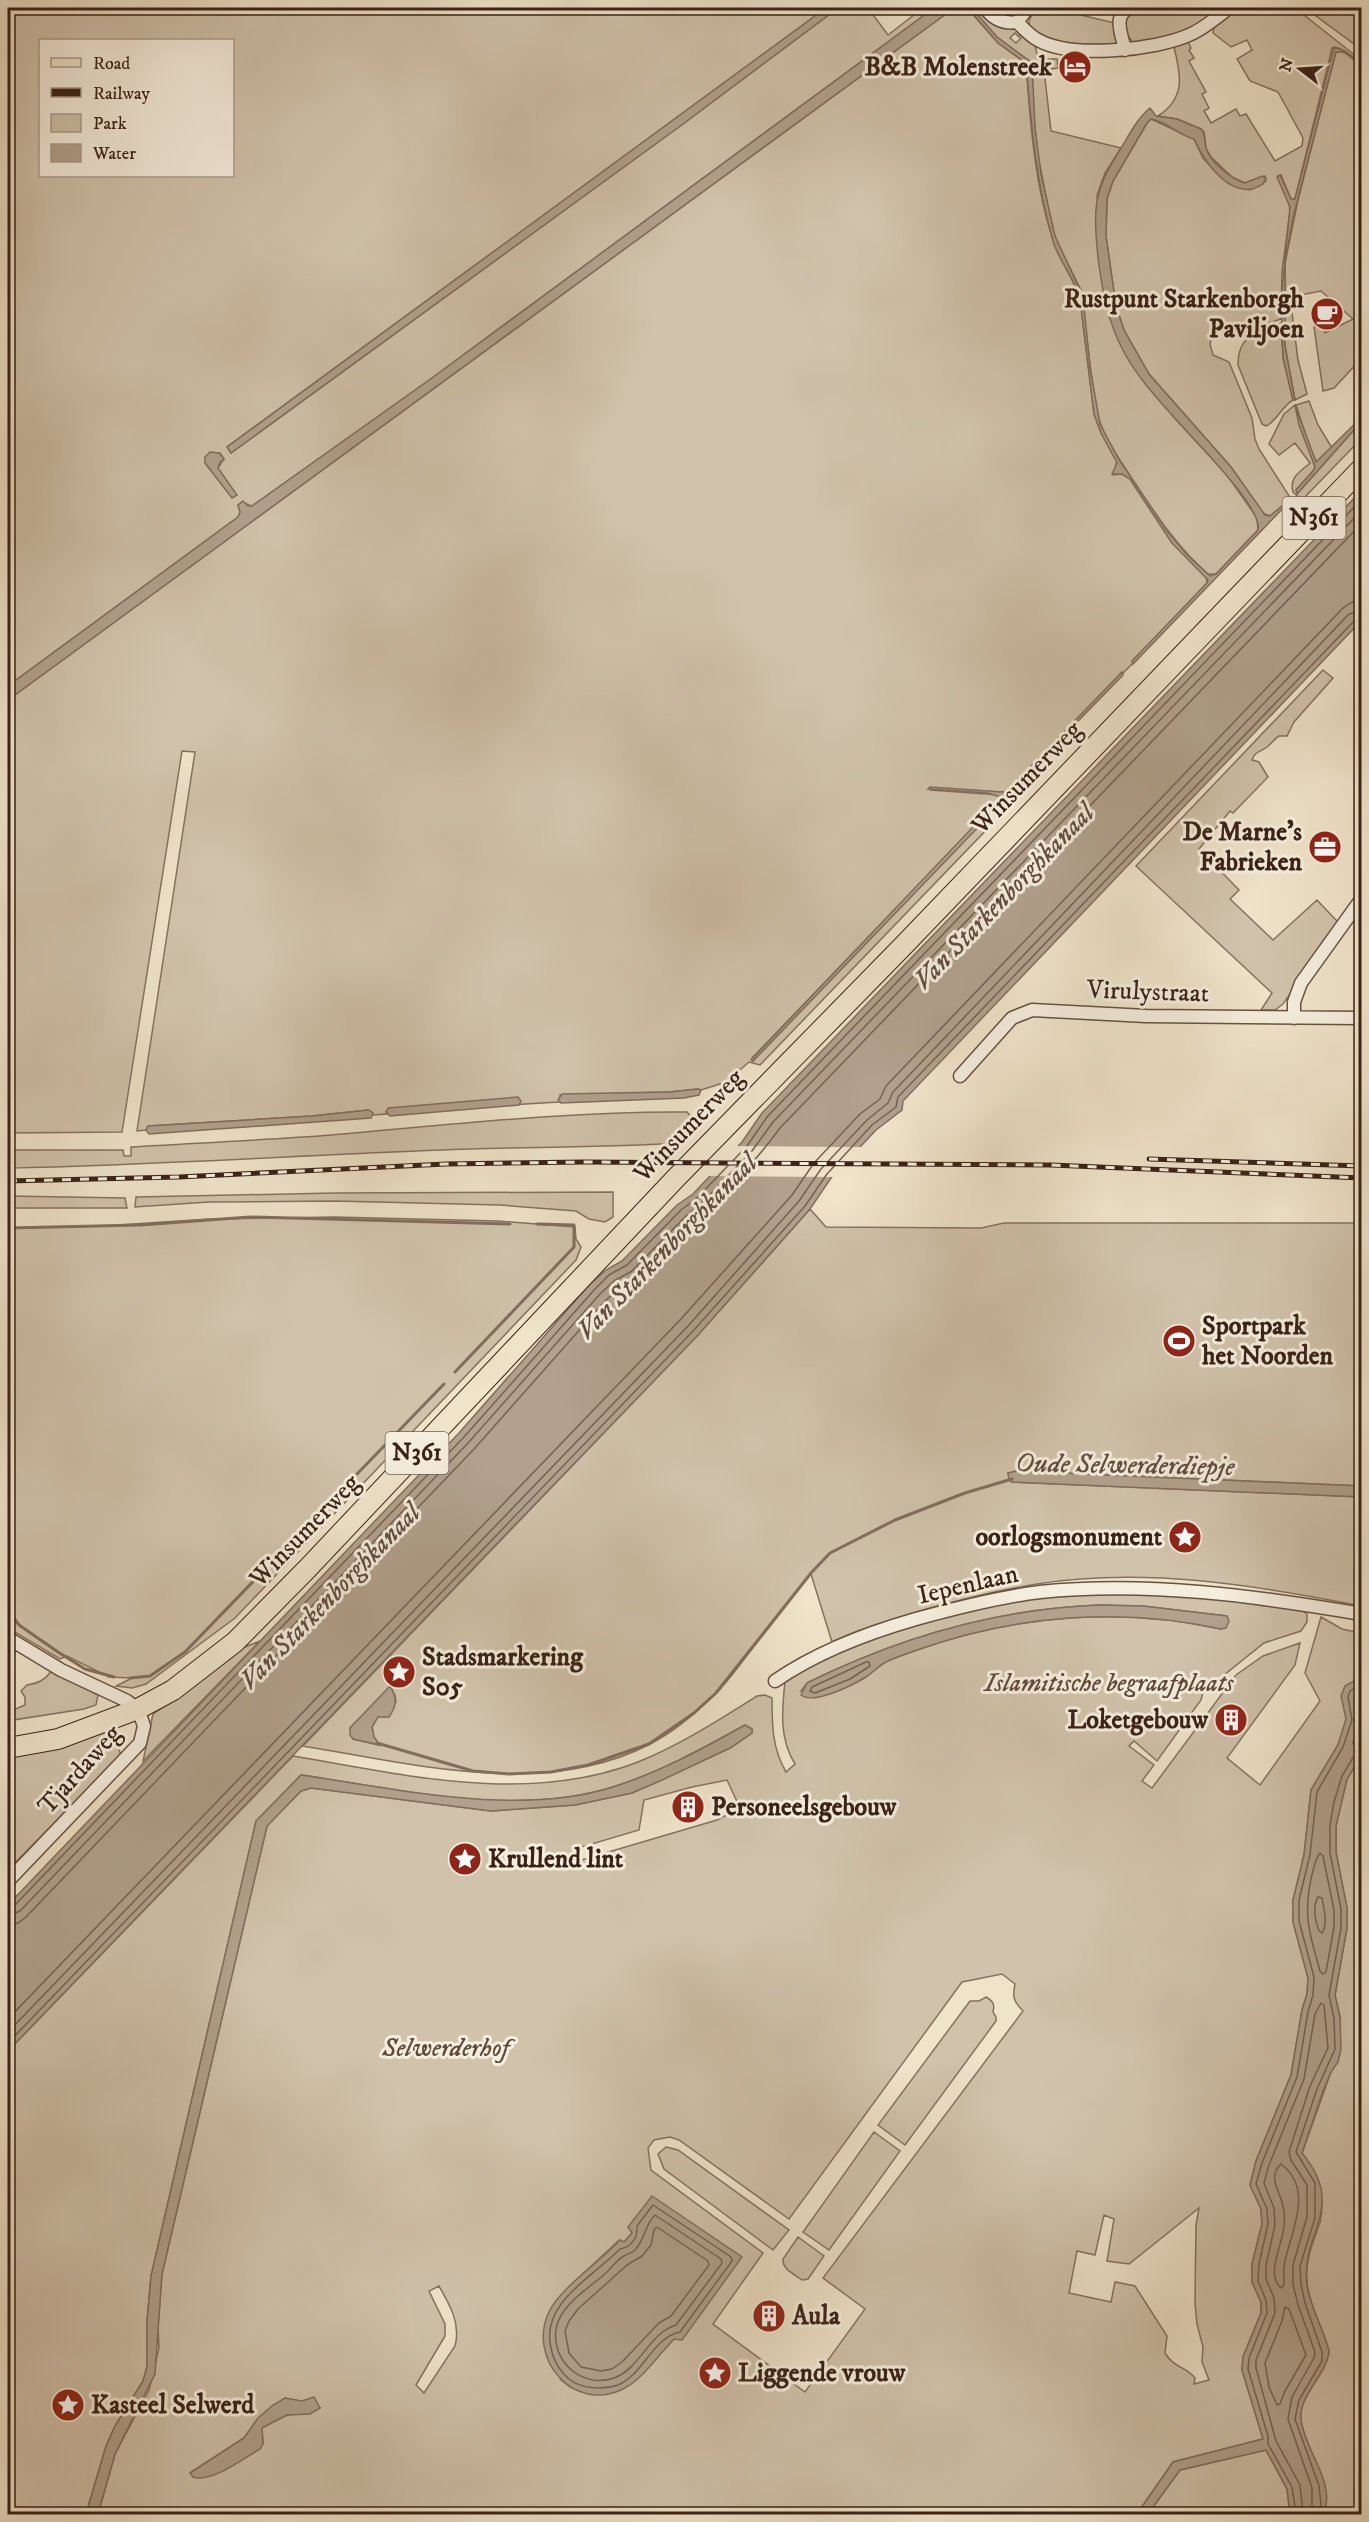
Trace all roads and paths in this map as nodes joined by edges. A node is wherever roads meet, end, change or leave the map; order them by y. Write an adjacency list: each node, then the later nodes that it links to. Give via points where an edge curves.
1 (985, 8): 5 (street, via 1000,21)
2 (1028, 8): 5 (street)
3 (1130, 8): 6 (street, via 1119,21)
4 (1224, 12): 6 (street, via 1192,34)
5 (1017, 22): 6 (street, via 1037,40 1051,45)
6 (1125, 50)
7 (1362, 468): 15 (main road, Winsumerweg / N361, via 675,1179 308,1568 235,1642 173,1690)
8 (1362, 898): 9 (street, via 1301,984 1294,1002)
9 (1294, 1018): 10 (street, Virulystraat); 11 (street, Virulystraat, via 1032,1010 1012,1018)
10 (1362, 1018)
11 (960, 1076)
12 (1362, 1614): 14 (street, Iepenlaan, via 1183,1590 1038,1592 900,1624 846,1643)
13 (8, 1638): 15 (street)
14 (775, 1681)
15 (138, 1709): 16 (main road, Winsumerweg / N361, via 58,1739); 17 (street, Tjardaweg, via 144,1726 140,1743)
16 (8, 1748)
17 (8, 1881)

